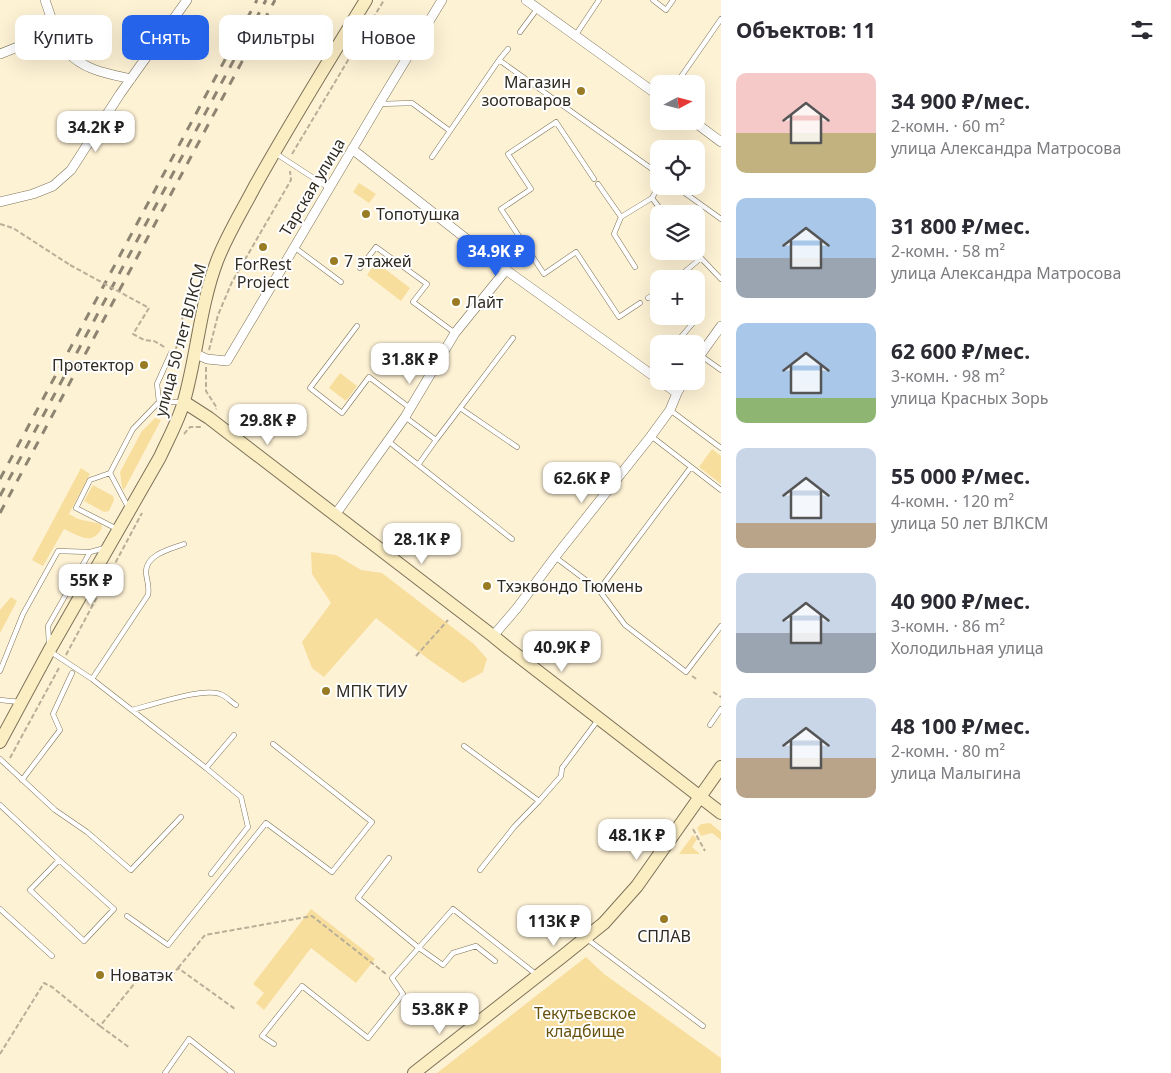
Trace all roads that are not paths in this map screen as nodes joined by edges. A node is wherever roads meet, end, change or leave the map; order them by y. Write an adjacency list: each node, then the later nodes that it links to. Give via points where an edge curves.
1 (46, 0): 10 (street)
2 (187, 0): 20 (street)
3 (366, 0): 27 (street, улица 50 лет ВЛКСМ)
4 (442, 0): 22 (street, Тарская улица)
5 (526, 0): 9 (street)
6 (599, 0): 13 (lane)
7 (654, 0): 8 (lane, via 666,10)
8 (673, 0)
9 (537, 8): 12 (lane); 13 (street)
10 (51, 15)
11 (721, 19): 19 (lane)
12 (520, 32)
13 (575, 36): 21 (street)
14 (15, 48): 16 (street)
15 (508, 49): 18 (lane)
16 (0, 54)
17 (76, 60): 20 (street, via 107,74)
18 (499, 60): 24 (lane); 29 (lane)
19 (682, 75)
20 (131, 79): 36 (street, via 71,170 53,186)
21 (650, 90)
22 (379, 104): 24 (lane, via 412,103); 26 (street, Тарская улица)
23 (705, 130): 25 (street)
24 (450, 131): 28 (lane)
25 (721, 142)
26 (352, 149): 32 (street, Тарская улица); 45 (street)
27 (274, 152): 32 (lane); 58 (street, улица 50 лет ВЛКСМ, via 217,262)
28 (432, 156)
29 (650, 168)
30 (594, 179): 49 (lane, via 556,122 508,154 531,189 501,208 544,274 576,252 619,317)
31 (598, 184): 38 (lane)
32 (329, 188): 40 (street, Тарская улица)
33 (654, 195): 35 (lane)
34 (688, 195): 39 (lane)
35 (652, 198): 37 (lane); 38 (lane)
36 (0, 202)
37 (657, 205)
38 (621, 217): 43 (lane, via 614,234)
39 (721, 219)
40 (294, 247): 48 (lane); 58 (street, Тарская улица, via 227,361 206,359)
41 (699, 260): 46 (lane)
42 (703, 260): 47 (lane)
43 (635, 267)
44 (360, 268): 53 (lane, via 376,247 426,284 413,302)
45 (506, 270): 53 (street); 61 (street)
46 (687, 270)
47 (721, 279)
48 (341, 282)
49 (640, 303)
50 (691, 325): 54 (lane)
51 (357, 326): 69 (lane, via 310,388 342,413 369,377)
52 (721, 326): 56 (street)
53 (455, 332): 69 (street)
54 (683, 335)
55 (513, 338): 67 (lane)
56 (705, 348)
57 (172, 351): 65 (lane, via 157,384)
58 (194, 353): 66 (street, улица 50 лет ВЛКСМ)
59 (705, 362): 60 (lane)
60 (721, 370)
61 (648, 372)
62 (673, 390): 64 (street)
63 (679, 390): 64 (street)
64 (677, 393): 68 (street)
65 (158, 402): 66 (lane); 77 (lane, via 133,428)
66 (184, 402): 79 (street, улица 50 лет ВЛКСМ, via 160,456); 80 (street)
67 (460, 408): 71 (lane); 73 (lane)
68 (670, 410): 70 (street); 74 (lane)
69 (408, 412): 71 (lane); 72 (street)
70 (651, 436): 76 (lane); 86 (street)
71 (436, 440): 75 (lane)
72 (388, 441): 75 (lane); 80 (street)
73 (518, 447)
74 (721, 448)
75 (418, 465): 82 (lane)
76 (691, 467): 78 (lane); 87 (lane)
77 (110, 473): 79 (lane); 81 (lane, via 90,480 76,508)
78 (721, 490)
79 (129, 511): 81 (street, улица 50 лет ВЛКСМ)
80 (335, 515): 89 (street)
81 (118, 530): 84 (street, улица 50 лет ВЛКСМ)
82 (512, 539)
83 (184, 544): 93 (lane, via 154,557 148,563 148,595)
84 (108, 547): 85 (lane); 90 (street, улица 50 лет ВЛКСМ)
85 (90, 552): 90 (lane, via 48,626); 91 (lane, via 58,551 23,614)
86 (555, 557): 87 (lane); 89 (street)
87 (599, 590): 88 (lane, via 626,625 686,672)
88 (721, 626)
89 (493, 636): 99 (street)
90 (49, 651): 93 (lane); 95 (street, улица 50 лет ВЛКСМ)
91 (0, 671)
92 (72, 673): 108 (lane, via 53,714 60,730)
93 (92, 679): 98 (lane)
94 (0, 700): 95 (lane)
95 (22, 702): 102 (street, улица 50 лет ВЛКСМ)
96 (236, 706): 98 (lane, via 221,694 210,692)
97 (721, 709): 100 (lane)
98 (132, 710): 107 (lane)
99 (598, 719): 109 (street); 110 (lane, via 562,768 561,776)
100 (710, 725)
101 (234, 735): 107 (lane)
102 (0, 742)
103 (273, 744): 119 (lane, via 372,822 332,872 266,823 168,945)
104 (464, 746): 110 (lane)
105 (0, 759): 108 (lane)
106 (721, 767): 109 (street)
107 (206, 768): 117 (lane, via 241,797 248,827)
108 (22, 780): 113 (lane, via 131,870)
109 (699, 796): 112 (street); 120 (street, via 637,886)
110 (539, 801): 116 (lane)
111 (0, 804): 115 (lane)
112 (721, 813)
113 (181, 817)
114 (389, 858): 121 (lane, via 358,898)
115 (59, 860): 115 (lane, via 114,909 84,941 30,890)
116 (480, 870)
117 (211, 874)
118 (0, 910): 122 (lane)
119 (127, 916)
120 (586, 938): 124 (street); 125 (lane)
121 (419, 948): 123 (lane, via 443,965 453,953 476,946); 124 (lane, via 453,909); 126 (lane, via 392,978 403,994 368,1038 302,986 262,1036)
122 (52, 956)
123 (495, 960)
124 (539, 976): 129 (street)
125 (703, 1026)
126 (274, 1044)
127 (165, 1073): 128 (lane, via 189,1039)
128 (232, 1073)
129 (414, 1073)

